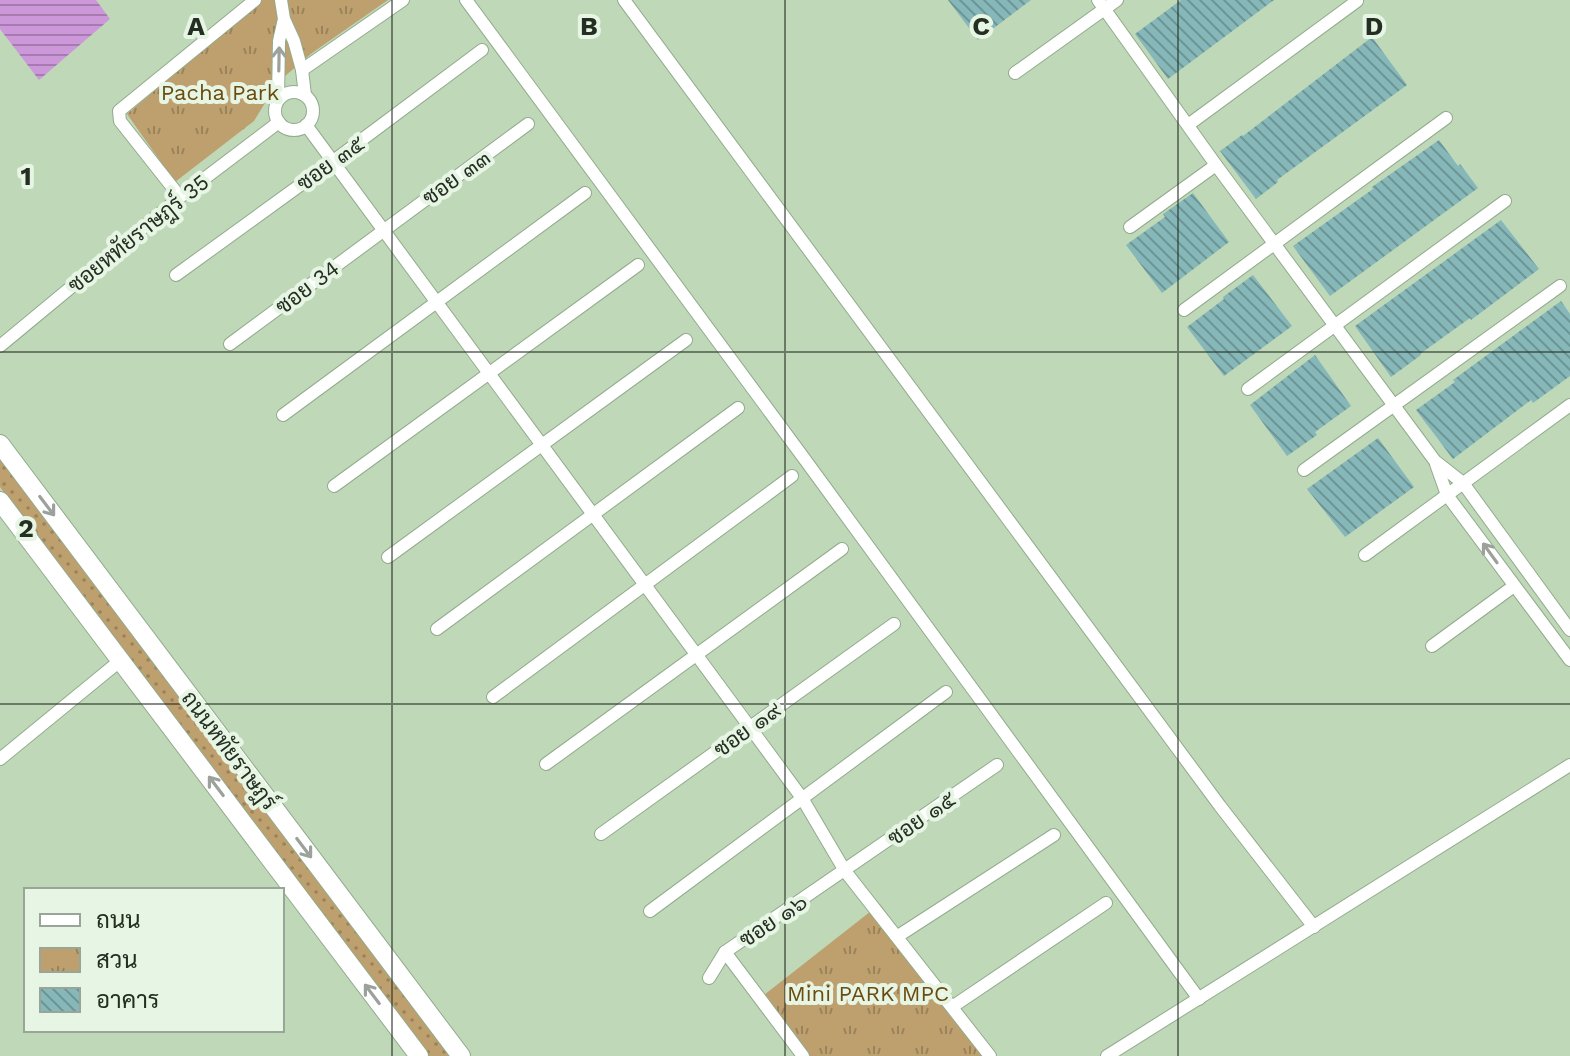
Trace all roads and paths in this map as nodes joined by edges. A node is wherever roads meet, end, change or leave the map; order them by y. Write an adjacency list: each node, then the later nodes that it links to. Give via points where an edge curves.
1 (255, 0): 23 (street, via 119,111 120,121)
2 (281, 0): 9 (street)
3 (466, 0): 82 (street)
4 (624, 0): 78 (street)
5 (1117, 0): 8 (street)
6 (401, 1): 11 (street)
7 (1357, 1): 19 (street)
8 (1101, 4): 12 (street); 19 (street)
9 (284, 19): 11 (street); 14 (street, one-way to 9)
10 (482, 50): 20 (street, ซอย ๓๕)
11 (302, 70): 13 (street)
12 (1015, 73)
13 (305, 95): 14 (street, via 293,91); 18 (street, via 313,110)
14 (278, 100): 16 (street)
15 (1446, 118): 27 (street)
16 (279, 122): 18 (street, via 289,129); 23 (street, ซอยหทัยราษฎร์ 35)
17 (528, 124): 26 (street, ซอย ๓๓)
18 (306, 125): 20 (street)
19 (1188, 125): 21 (street)
20 (332, 162): 26 (street); 29 (street, ซอย ๓๕)
21 (1216, 165): 25 (street); 27 (street)
22 (585, 193): 31 (street)
23 (180, 197): 36 (street, ซอยหทัยราษฎร์ 35)
24 (1505, 201): 33 (street)
25 (1130, 227)
26 (384, 229): 31 (street); 35 (street, ซอย 34)
27 (1274, 243): 32 (street); 33 (street)
28 (638, 265): 37 (street)
29 (176, 275)
30 (1560, 286): 40 (street)
31 (436, 301): 37 (street); 42 (street)
32 (1184, 310)
33 (1335, 325): 38 (street); 40 (street)
34 (686, 340): 44 (street)
35 (230, 344)
36 (0, 346)
37 (489, 372): 44 (street); 49 (street)
38 (1248, 389)
39 (1570, 405): 48 (street)
40 (1394, 406): 45 (street); 46 (street)
41 (738, 408): 52 (street)
42 (283, 415)
43 (0, 444): 85 (main road, ถนนหทัยราษฎร์, one-way to 85)
44 (541, 444): 52 (street); 55 (street)
45 (1435, 461): 48 (street); 50 (street)
46 (1304, 470)
47 (792, 476): 56 (street)
48 (1463, 483): 50 (street); 60 (street)
49 (334, 486)
50 (1447, 495): 54 (street); 57 (street, one-way to 50)
51 (0, 501): 63 (main road, ถนนหทัยราษฎร์)
52 (593, 514): 56 (street); 59 (street)
53 (842, 549): 62 (street)
54 (1365, 555)
55 (388, 557)
56 (645, 584): 62 (street); 66 (street)
57 (1514, 586): 61 (street); 64 (street)
58 (894, 624): 67 (street, ซอย ๑๙)
59 (437, 629)
60 (1570, 630)
61 (1432, 646)
62 (697, 654): 67 (street); 69 (street)
63 (121, 660): 68 (street); 84 (main road, ถนนหทัยราษฎร์, one-way to 63)
64 (1570, 660)
65 (946, 692): 72 (street)
66 (493, 697)
67 (750, 727): 72 (street); 73 (street, ซอย ๑๙)
68 (0, 759)
69 (546, 764)
70 (997, 765): 75 (street, ซอย ๑๕)
71 (1570, 765): 78 (street)
72 (802, 798): 75 (street); 77 (street)
73 (601, 834)
74 (1054, 835): 79 (street)
75 (845, 871): 79 (street); 80 (street, ซอย ๑๖)
76 (1106, 903): 83 (street)
77 (650, 911)
78 (1314, 927): 82 (street)
79 (898, 936): 83 (street)
80 (725, 952): 81 (street, ซอย ๑๖); 86 (street)
81 (709, 978)
82 (1199, 999): 88 (street)
83 (952, 1007): 87 (street)
84 (419, 1056)
85 (461, 1056)
86 (803, 1056)
87 (990, 1056)
88 (1107, 1056)

